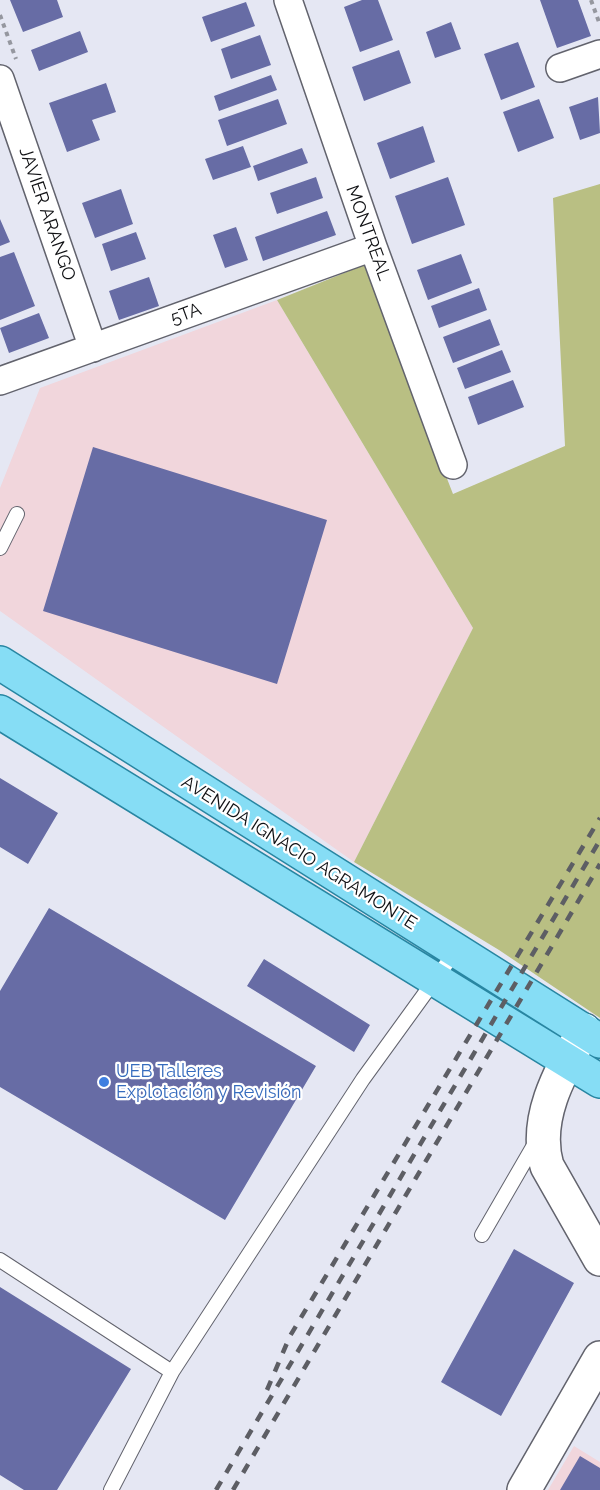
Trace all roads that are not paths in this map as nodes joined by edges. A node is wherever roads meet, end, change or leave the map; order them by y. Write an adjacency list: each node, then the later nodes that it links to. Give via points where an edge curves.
1 (288, 0): 5 (street, MONTREAL)
2 (600, 54): 3 (street)
3 (560, 68)
4 (0, 80): 6 (street, JAVIER ARANGO)
5 (373, 247): 6 (street, 5TA); 8 (street, MONTREAL)
6 (93, 348): 7 (street, 5TA)
7 (0, 381)
8 (453, 465)
9 (17, 514): 10 (lane)
10 (0, 548)
11 (3, 673): 13 (main road, AVENIDA IGNACIO AGRAMONTE)
12 (0, 712): 14 (main road, AVENIDA IGNACIO AGRAMONTE)
13 (455, 952): 14 (lane); 15 (main road, AVENIDA IGNACIO AGRAMONTE)
14 (436, 980): 16 (main road, AVENIDA IGNACIO AGRAMONTE); 23 (lane, via 363,1079)
15 (592, 1036): 16 (street)
16 (567, 1060): 17 (main road, AVENIDA IGNACIO AGRAMONTE); 18 (street)
17 (600, 1081)
18 (542, 1131): 19 (lane); 20 (street, via 547,1166)
19 (482, 1235)
20 (600, 1259)
21 (0, 1260): 23 (lane)
22 (600, 1358): 25 (street)
23 (172, 1372): 24 (lane)
24 (111, 1490)
25 (524, 1490)

